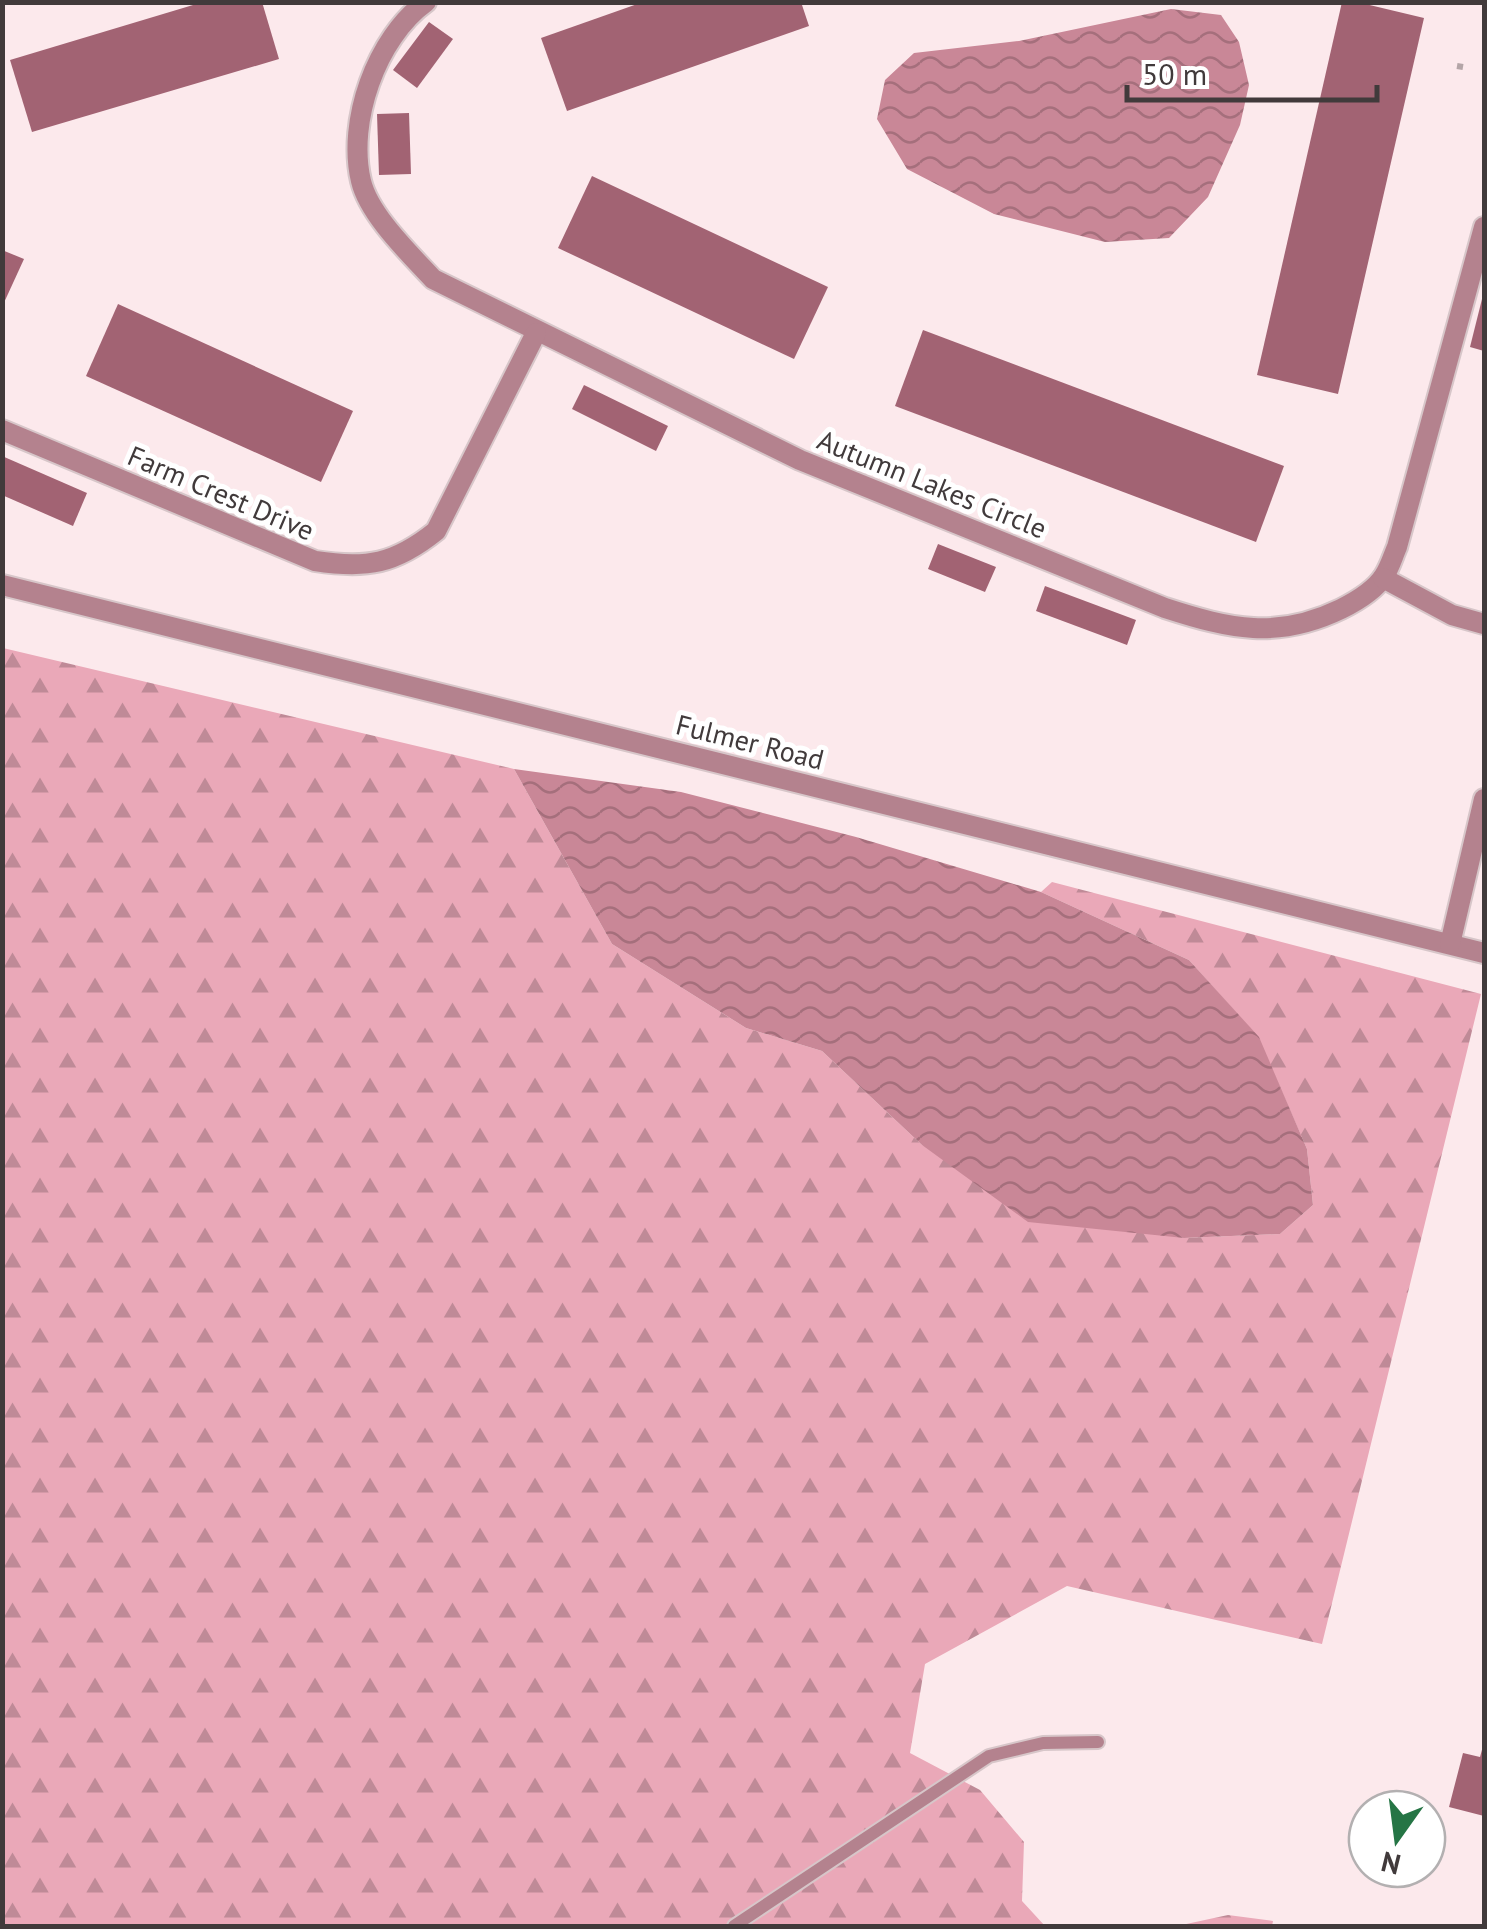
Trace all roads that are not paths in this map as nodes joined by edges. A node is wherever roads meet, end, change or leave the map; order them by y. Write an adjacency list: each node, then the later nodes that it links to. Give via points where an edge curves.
1 (426, 2): 3 (street, Autumn Lakes Circle, via 388,41 369,83 358,142 361,184 389,233 433,280)
2 (1484, 227): 5 (street)
3 (536, 333): 4 (street, Farm Crest Drive, via 436,531 383,562 315,561); 5 (street, Autumn Lakes Circle, via 800,460 1212,623 1263,631 1314,622)
4 (2, 430)
5 (1384, 578): 7 (street, via 1452,616)
6 (2, 586): 9 (street, Fulmer Road)
7 (1484, 624)
8 (1484, 799): 9 (street)
9 (1450, 944): 10 (street, Fulmer Road)
10 (1484, 953)
11 (1098, 1742): 12 (lane, via 1043,1743 989,1756)
12 (734, 1926)

